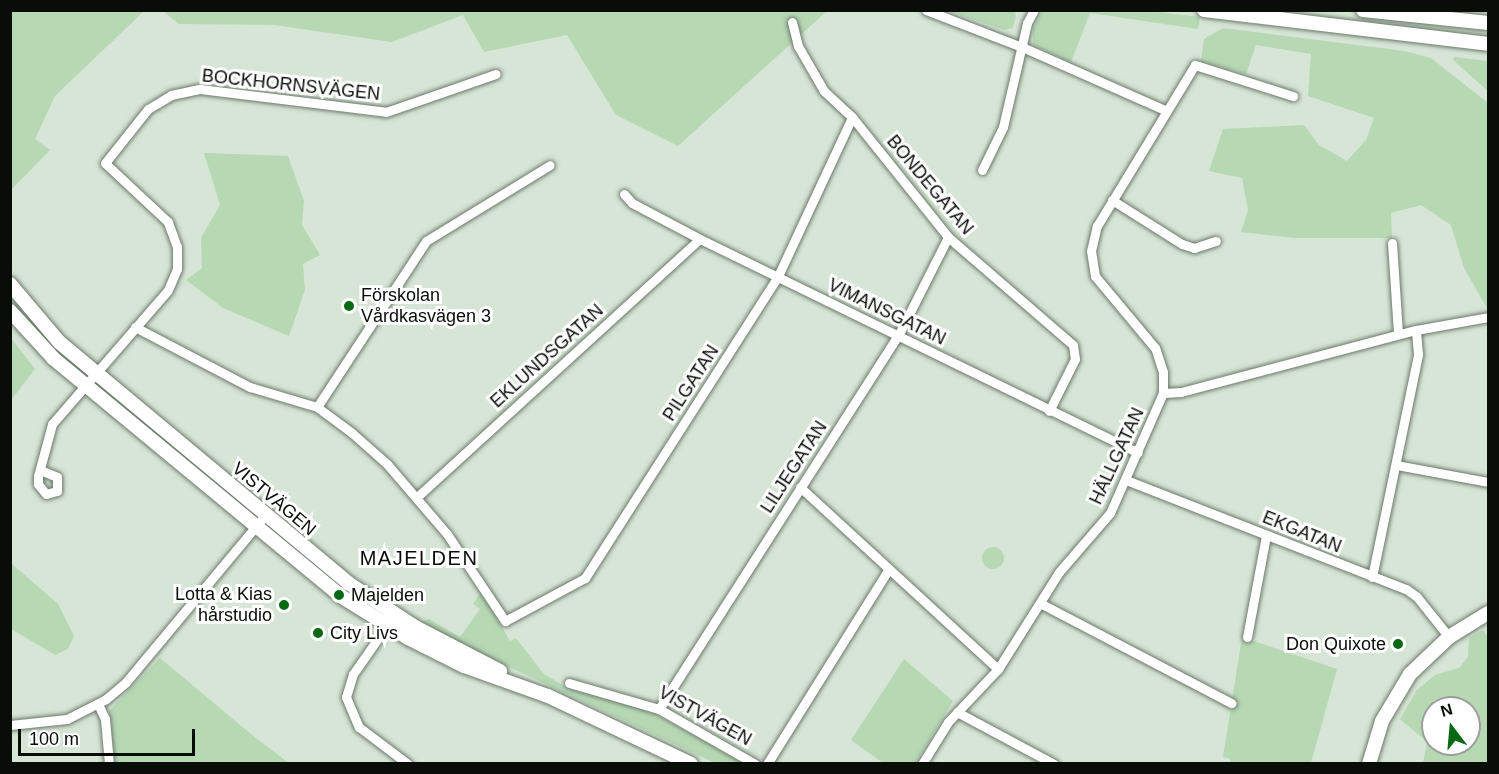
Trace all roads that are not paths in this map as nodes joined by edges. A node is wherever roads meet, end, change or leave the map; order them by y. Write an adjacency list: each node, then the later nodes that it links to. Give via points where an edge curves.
1 (926, 10): 10 (street)
2 (1024, 10): 8 (street)
3 (1034, 10): 8 (street)
4 (1204, 10): 9 (main road)
5 (1363, 10): 7 (main road)
6 (792, 22): 14 (street, BONDEGATAN, via 798,46 824,91)
7 (1488, 22)
8 (1027, 23): 10 (street)
9 (1486, 45)
10 (1022, 47): 13 (street); 16 (street, via 1003,127)
11 (496, 74): 27 (street, BOCKHORNSVÄGEN, via 386,112 210,90 179,93 155,104 105,163 168,222 177,248 173,279)
12 (1293, 96): 13 (street, HÄLLGATAN, via 1195,65)
13 (1167, 111): 18 (street, HÄLLGATAN)
14 (852, 117): 19 (street, BONDEGATAN); 23 (street, PILGATAN)
15 (550, 165): 34 (street, via 426,241)
16 (982, 170)
17 (624, 194): 20 (street, VIMANSGATAN, via 632,203)
18 (1112, 200): 21 (street, via 1182,244 1194,248); 33 (street, HÄLLGATAN, via 1094,234 1093,268 1104,290 1155,348 1163,372)
19 (948, 237): 30 (street, LILJEGATAN); 35 (street, BONDEGATAN, via 1076,349)
20 (700, 239): 23 (street, VIMANSGATAN); 42 (street, EKLUNDSGATAN)
21 (1216, 241)
22 (1392, 243): 29 (street)
23 (778, 276): 30 (street, VIMANSGATAN); 42 (street, PILGATAN, via 585,578 505,621 471,566)
24 (10, 284): 31 (main road, VISTVÄGEN, via 50,333)
25 (10, 311): 32 (main road, VISTVÄGEN, via 38,343)
26 (1488, 317): 28 (street)
27 (135, 327): 31 (street, BOCKHORNSVÄGEN); 34 (street, via 250,387)
28 (1416, 330): 29 (street); 37 (street, via 1418,354)
29 (1398, 334): 33 (street, via 1180,393)
30 (898, 336): 35 (street, VIMANSGATAN); 41 (street, LILJEGATAN)
31 (95, 373): 32 (street, BOCKHORNSVÄGEN); 43 (main road, VISTVÄGEN)
32 (85, 385): 38 (street, BOCKHORNSVÄGEN, via 52,424); 44 (main road, VISTVÄGEN)
33 (1163, 393): 36 (street, HÄLLGATAN)
34 (317, 407): 42 (street, via 371,449)
35 (1049, 411): 36 (street, VIMANSGATAN)
36 (1138, 453): 39 (street, HÄLLGATAN)
37 (1396, 465): 40 (street); 47 (street)
38 (40, 470)
39 (1126, 480): 45 (street, EKGATAN); 48 (street, HÄLLGATAN, via 1110,513 1059,573)
40 (1488, 482)
41 (801, 487): 46 (street); 59 (street, LILJEGATAN)
42 (417, 497)
43 (265, 515): 44 (street); 49 (main road, VISTVÄGEN, via 348,583)
44 (255, 527): 51 (main road, VISTVÄGEN, via 339,595); 58 (street, via 126,682)
45 (1266, 535): 47 (street, EKGATAN); 52 (street)
46 (889, 569): 54 (street); 66 (street)
47 (1372, 578): 53 (street, EKGATAN, via 1413,592)
48 (1040, 603): 54 (street, HÄLLGATAN); 57 (street)
49 (395, 614): 51 (street); 56 (main road, VISTVÄGEN)
50 (1488, 614): 53 (main road)
51 (386, 626): 56 (main road, VISTVÄGEN, via 464,666); 63 (street, via 353,674 346,697 359,727)
52 (1247, 636)
53 (1449, 637): 69 (main road, via 1422,660 1398,691 1377,733)
54 (998, 669): 60 (street, HÄLLGATAN)
55 (569, 683): 59 (street, VISTVÄGEN)
56 (548, 696): 64 (main road, VISTVÄGEN)
57 (1231, 703)
58 (98, 704): 61 (street, via 49,723); 62 (street, via 105,719)
59 (659, 709): 65 (street, VISTVÄGEN)
60 (957, 712): 67 (street, HÄLLGATAN); 68 (street)
61 (10, 725)
62 (110, 764)
63 (408, 764)
64 (691, 764)
65 (755, 764)
66 (767, 764)
67 (922, 764)
68 (1054, 764)
69 (1369, 764)

